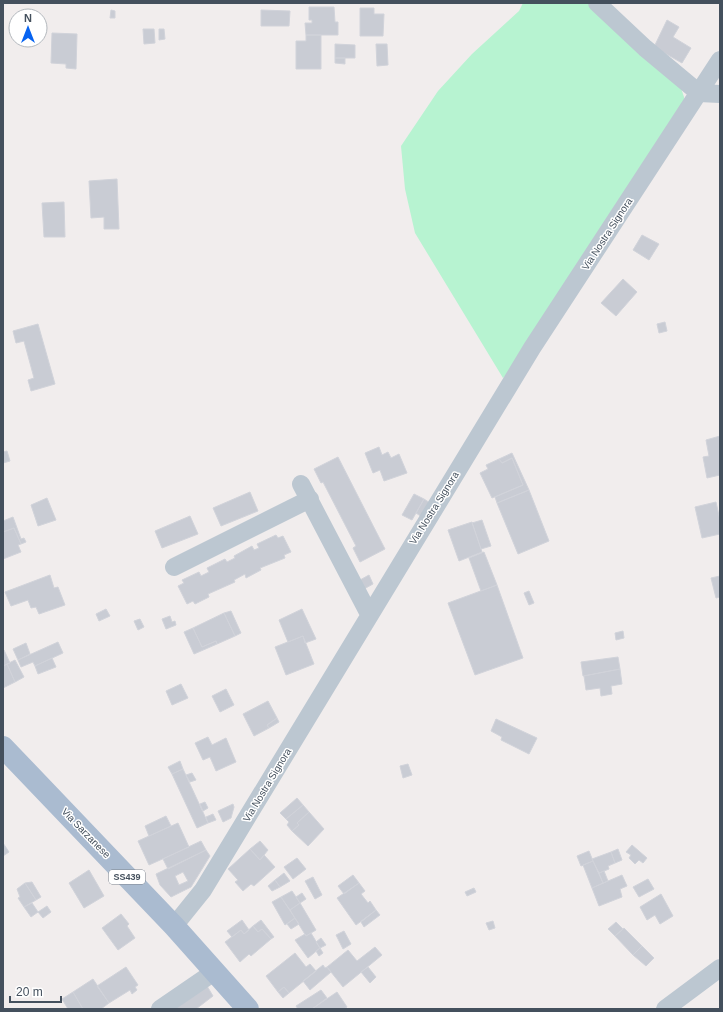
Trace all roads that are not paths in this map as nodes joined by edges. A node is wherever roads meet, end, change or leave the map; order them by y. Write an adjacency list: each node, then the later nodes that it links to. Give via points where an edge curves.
1 (597, 3): 3 (street)
2 (720, 60): 3 (street, Via Nostra Signora, via 707,76)
3 (699, 93): 4 (street); 8 (street, Via Nostra Signora, via 532,348)
4 (720, 94)
5 (301, 484): 6 (street)
6 (310, 500): 7 (street); 8 (street)
7 (174, 567)
8 (369, 614): 10 (street, Via Nostra Signora, via 203,890)
9 (3, 747): 10 (main road, Via Sarzanese / SS439)
10 (174, 926): 12 (main road, Via Sarzanese / SS439)
11 (720, 968): 15 (street)
12 (214, 972): 13 (street); 14 (main road, Via Sarzanese / SS439)
13 (160, 1009)
14 (248, 1009)
15 (665, 1009)

